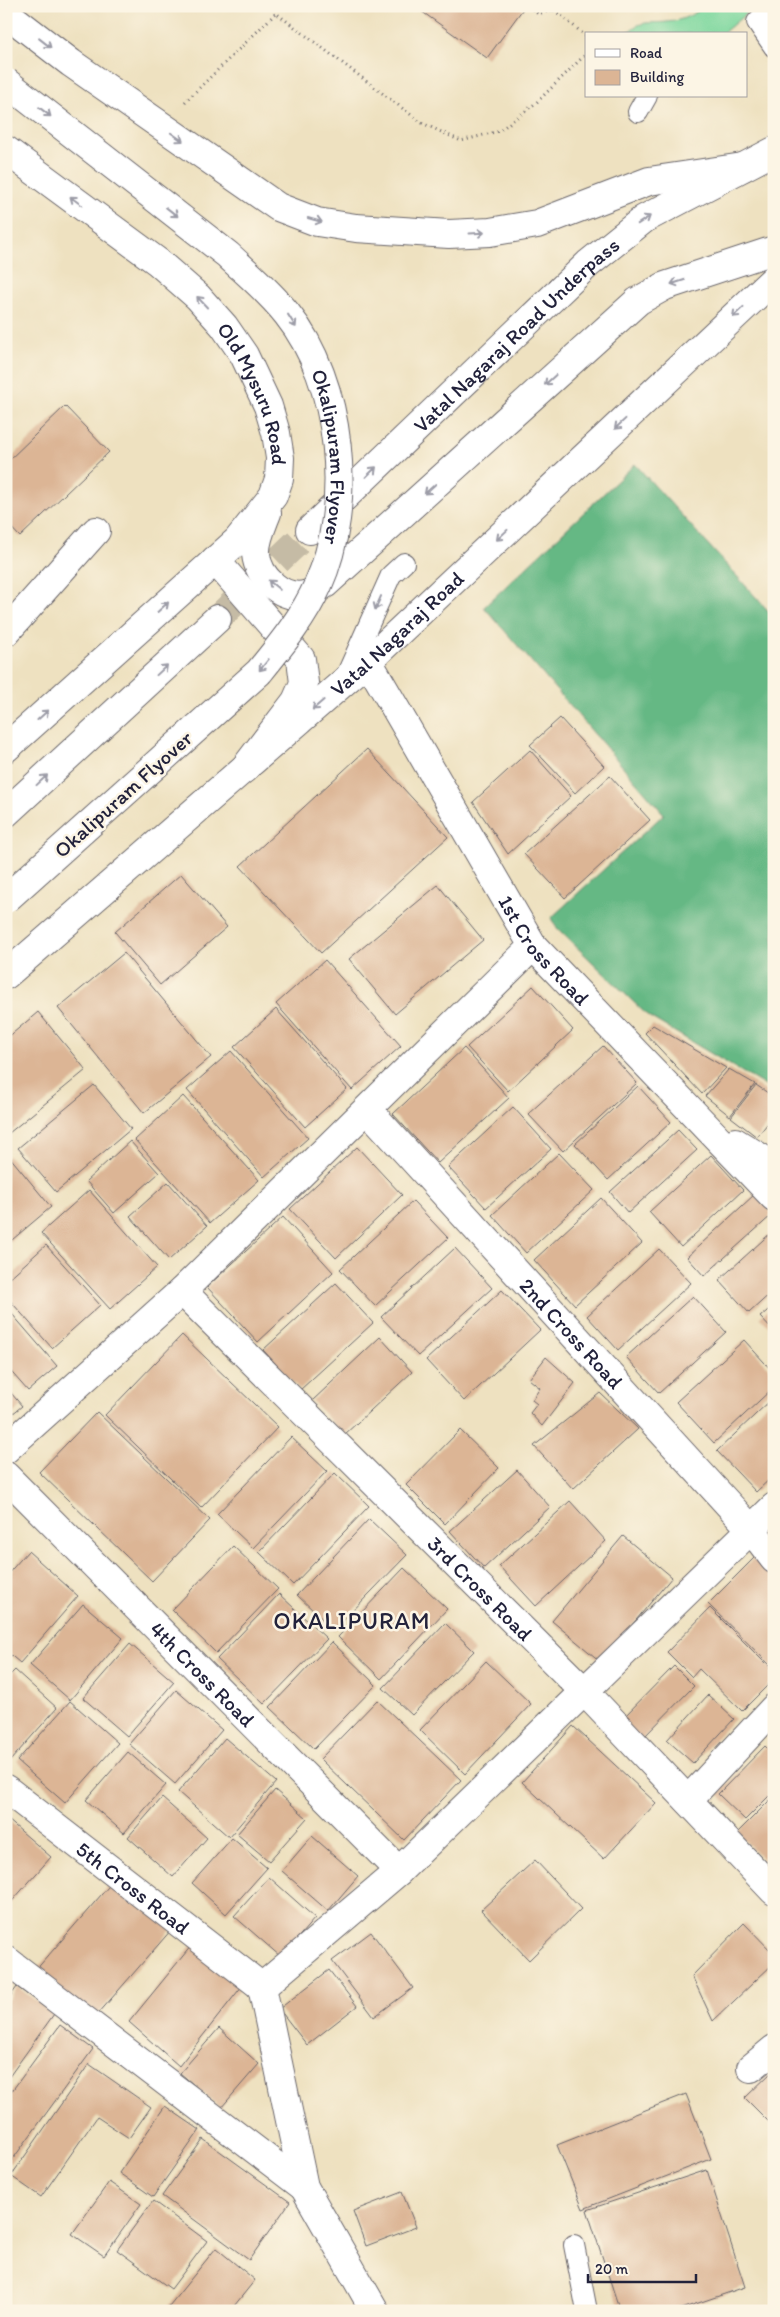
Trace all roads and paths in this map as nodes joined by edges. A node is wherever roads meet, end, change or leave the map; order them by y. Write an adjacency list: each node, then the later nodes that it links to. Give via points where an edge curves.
1 (529, 6): 3 (path, via 538,14)
2 (771, 6): 5 (lane)
3 (555, 8): 6 (path)
4 (6, 13): 10 (main road, one-way to 10)
5 (751, 28): 7 (lane)
6 (585, 35)
7 (774, 47)
8 (585, 55): 10 (path, via 536,103 499,131 461,141 422,123 276,13)
9 (6, 82): 28 (main road, Okalipuram Flyover, one-way to 28, bridge, via 228,256 288,314 311,353 328,398 338,444 340,479 332,541 318,584 293,629 259,672)
10 (161, 125): 13 (main road, one-way to 13, via 278,207 317,222 356,228 449,234 490,232 537,224 649,181)
11 (6, 150): 16 (main road, Old Mysuru Road, one-way to 11, via 280,458 276,433 268,406 244,355 224,326 198,297 158,262)
12 (774, 151): 13 (main road)
13 (743, 167): 17 (main road, Vatal Nagaraj Road Underpass, one-way to 13, via 588,264 644,219)
14 (774, 250): 16 (main road, one-way to 16, via 666,286 638,301 325,584 308,594 292,595 279,590 259,568 256,554 258,536)
15 (774, 279): 23 (main road, Vatal Nagaraj Road, one-way to 23)
16 (273, 496): 19 (main road, Old Mysuru Road, via 237,541)
17 (310, 530)
18 (96, 531): 22 (main road)
19 (215, 560): 25 (main road, Old Mysuru Road, one-way to 19); 26 (main road, via 301,659 304,682 296,701)
20 (404, 563): 24 (lane, one-way to 24, via 391,575)
21 (216, 619): 27 (main road, one-way to 21)
22 (6, 632)
23 (368, 661): 24 (main road, Vatal Nagaraj Road); 29 (main road, 1st Cross Road)
24 (342, 684): 26 (main road, Vatal Nagaraj Road, one-way to 26)
25 (6, 748)
26 (244, 769): 30 (main road, Vatal Nagaraj Road)
27 (6, 813)
28 (6, 899)
29 (533, 946): 31 (main road); 32 (main road, 1st Cross Road)
30 (6, 975)
31 (368, 1110): 35 (main road); 39 (main road, 2nd Cross Road)
32 (698, 1119): 33 (main road); 34 (main road, 1st Cross Road)
33 (774, 1166)
34 (774, 1197)
35 (182, 1291): 36 (main road); 41 (main road, 3rd Cross Road)
36 (6, 1449)
37 (6, 1476): 45 (main road, 4th Cross Road)
38 (774, 1507): 39 (main road)
39 (751, 1529): 40 (main road, 2nd Cross Road); 41 (main road)
40 (774, 1559)
41 (584, 1691): 44 (main road, 3rd Cross Road); 45 (main road)
42 (774, 1708): 44 (main road)
43 (6, 1789): 48 (main road, 5th Cross Road)
44 (688, 1800): 46 (main road, 3rd Cross Road)
45 (399, 1871): 48 (main road)
46 (774, 1892)
47 (6, 1960): 51 (main road)
48 (262, 1987): 51 (main road)
49 (774, 2049): 50 (main road)
50 (752, 2068)
51 (304, 2187): 53 (main road)
52 (574, 2245): 54 (lane)
53 (375, 2311)
54 (587, 2311)

